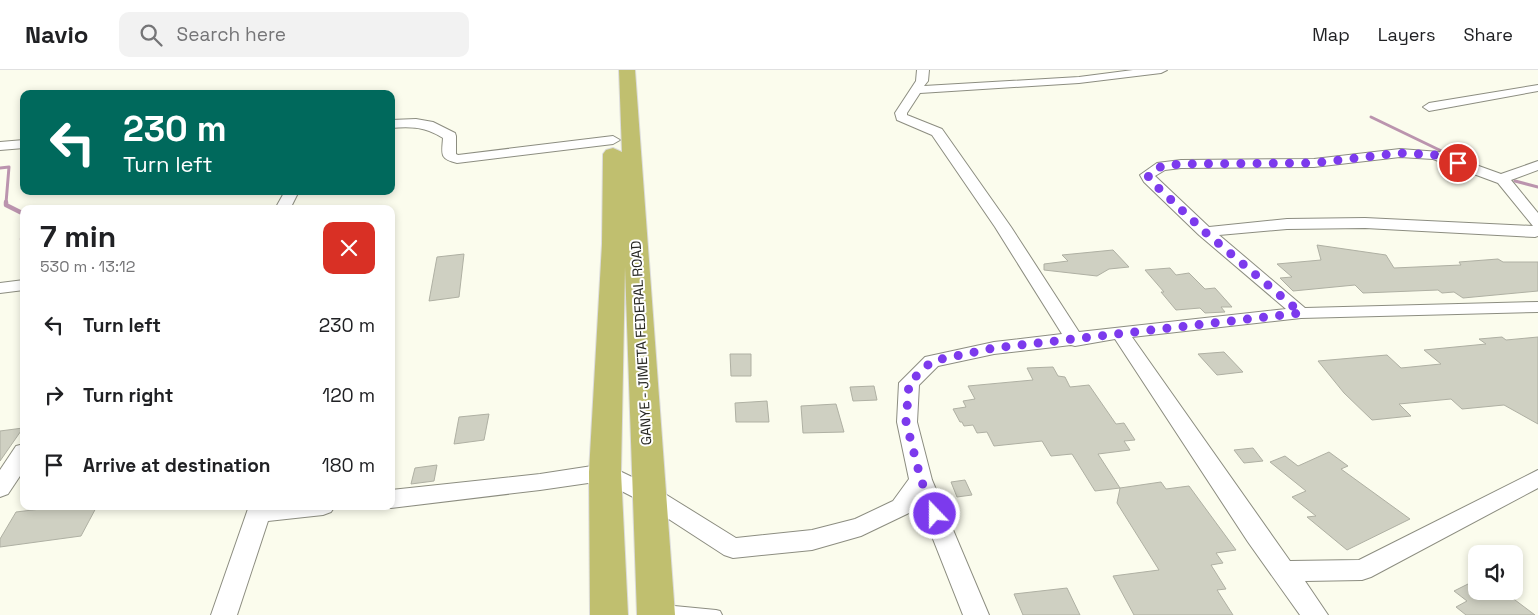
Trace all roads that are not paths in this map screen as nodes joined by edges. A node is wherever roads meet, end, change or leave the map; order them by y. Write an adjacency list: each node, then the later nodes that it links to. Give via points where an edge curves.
1 (612, 70): 9 (main road, GANYE - JIMETA FEDERAL ROAD)
2 (627, 70): 28 (main road, GANYE - JIMETA FEDERAL ROAD)
3 (923, 70): 6 (street)
4 (1161, 70): 6 (street, via 1079,80)
5 (1538, 88): 7 (street)
6 (918, 90): 22 (street, via 901,117 937,132)
7 (1429, 107)
8 (395, 124): 9 (street, via 433,125 450,136 449,156 457,159)
9 (613, 140): 24 (main road, GANYE - JIMETA FEDERAL ROAD, via 614,244)
10 (20, 144): 11 (street)
11 (0, 146)
12 (1538, 165): 13 (street, via 1508,175)
13 (1503, 180): 14 (street); 16 (street, via 1435,155 1400,153 1314,163 1181,164 1162,166 1148,175)
14 (1538, 223)
15 (1538, 230): 16 (street, via 1365,223 1287,224)
16 (1205, 232): 20 (street)
17 (20, 286): 18 (street)
18 (0, 288)
19 (1538, 307): 20 (street)
20 (1301, 313): 21 (street)
21 (1120, 333): 22 (street); 31 (street)
22 (1075, 340): 26 (street, via 994,348 932,361 909,383 906,422)
23 (20, 458): 27 (street)
24 (605, 472): 28 (street); 29 (street); 34 (main road, GANYE - JIMETA FEDERAL ROAD)
25 (1538, 478): 31 (street, via 1362,570)
26 (921, 480): 28 (street, via 901,507 861,527 812,540 733,548); 36 (street)
27 (0, 488)
28 (648, 495): 32 (main road, GANYE - JIMETA FEDERAL ROAD)
29 (395, 499)
30 (260, 510): 33 (street)
31 (1283, 571): 37 (street)
32 (656, 612): 35 (lane)
33 (224, 615)
34 (609, 615)
35 (716, 615)
36 (976, 615)
37 (1315, 615)

